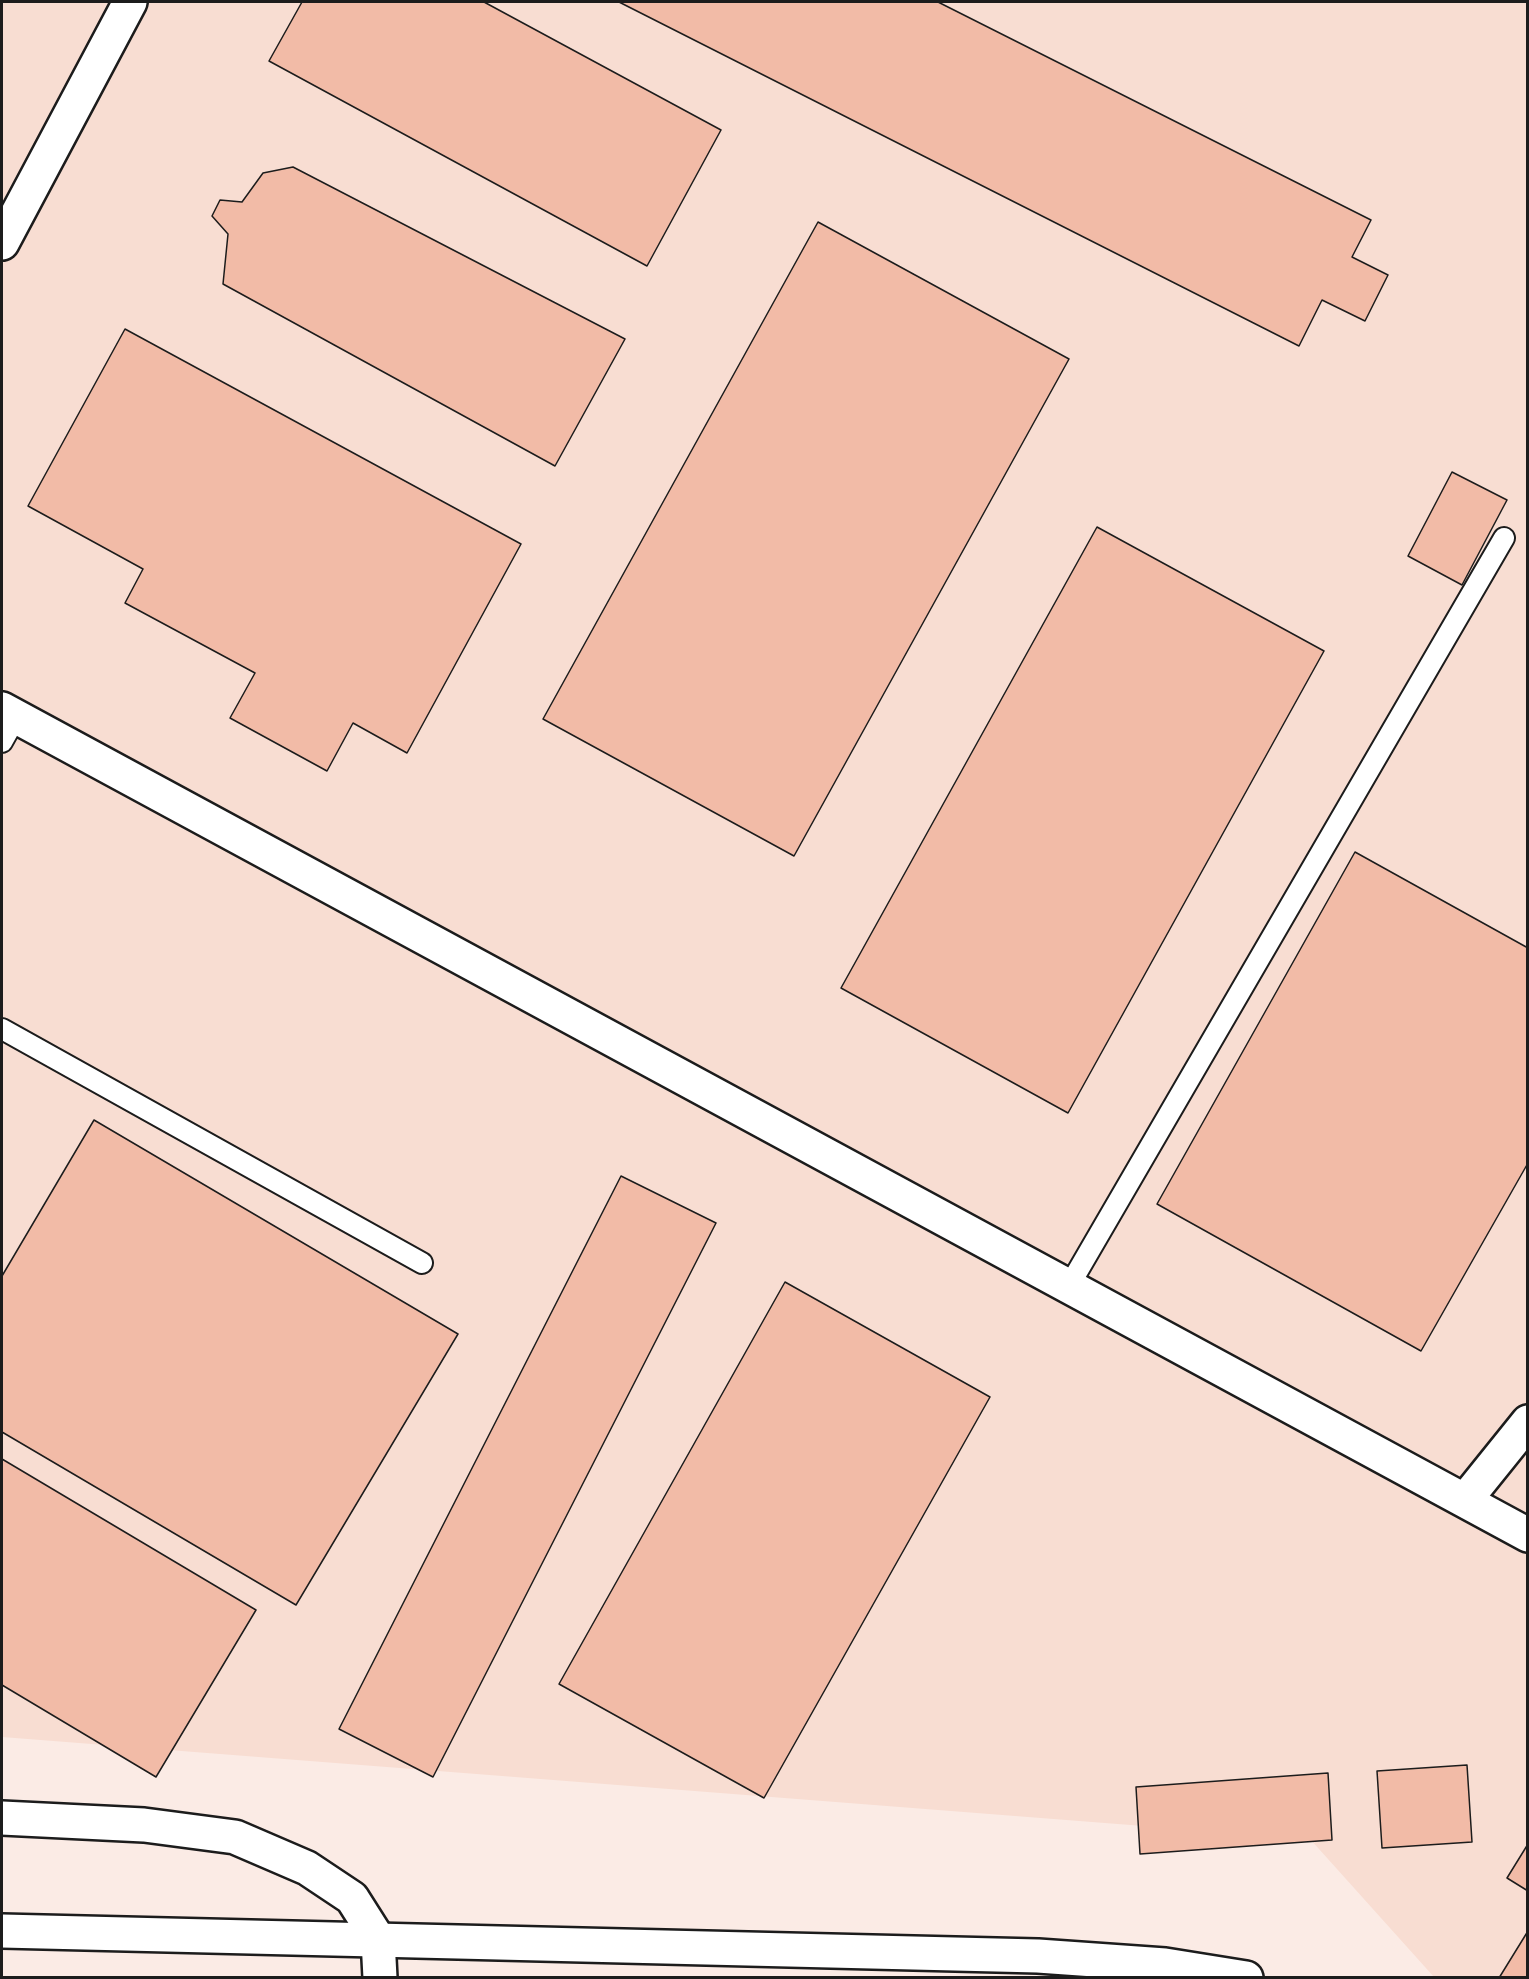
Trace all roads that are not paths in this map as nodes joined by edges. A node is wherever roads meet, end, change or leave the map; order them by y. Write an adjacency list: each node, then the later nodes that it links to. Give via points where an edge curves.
1 (130, 2): 2 (street)
2 (2, 243)
3 (1504, 538): 7 (lane)
4 (6, 723): 7 (street)
5 (2, 1029): 6 (lane)
6 (422, 1263)
7 (1069, 1286): 9 (street)
8 (1527, 1422): 9 (street)
9 (1466, 1499): 10 (street)
10 (1527, 1535)
11 (2, 1818): 13 (street, via 144,1825 235,1837 307,1868 352,1898)
12 (2, 1931): 13 (street)
13 (378, 1939): 14 (street, via 1038,1956); 15 (street)
14 (1164, 1971): 16 (street)
15 (380, 1977)
16 (1246, 1977)

